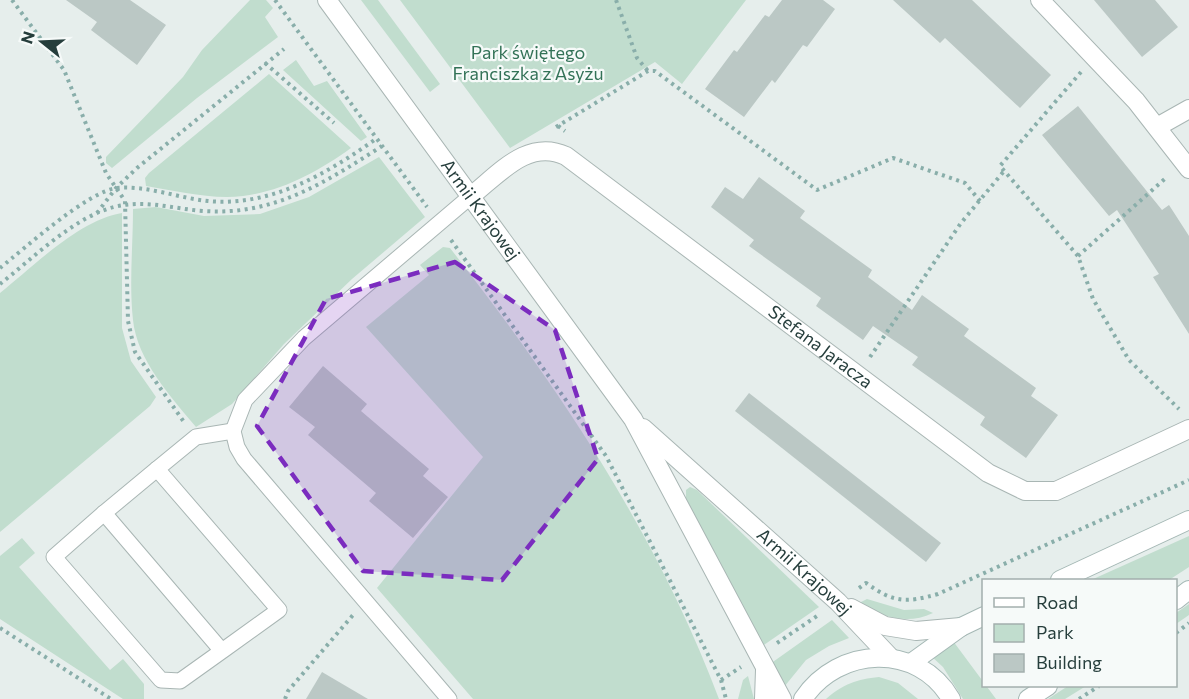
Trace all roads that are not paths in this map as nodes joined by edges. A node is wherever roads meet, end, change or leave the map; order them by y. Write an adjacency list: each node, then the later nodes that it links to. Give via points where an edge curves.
1 (327, 0): 6 (street, Armii Krajowej)
2 (1040, 0): 4 (street)
3 (1189, 109): 4 (street)
4 (1157, 127): 5 (street)
5 (1182, 169)
6 (471, 196): 7 (street, Armii Krajowej); 8 (street, Stefana Jaracza, via 526,154 543,150 566,156 978,466 1018,488 1031,492 1056,490); 9 (lane, via 304,338 245,400)
7 (633, 419): 16 (street, Armii Krajowej); 21 (street, Armii Krajowej)
8 (1186, 422)
9 (233, 431): 10 (lane, via 196,437); 24 (lane, via 237,447 251,468)
10 (157, 469): 11 (lane); 19 (lane, via 279,610)
11 (104, 513): 19 (lane); 19 (lane, via 54,557 161,680 180,681)
12 (1189, 520): 13 (street)
13 (1062, 579)
14 (1189, 590): 15 (street)
15 (1177, 599)
16 (838, 602): 18 (street, via 885,626 916,631); 20 (street, Armii Krajowej)
17 (982, 617): 18 (street)
18 (961, 627): 22 (street)
19 (222, 651)
20 (890, 657): 22 (street); 27 (street, via 865,657 841,664 820,678)
21 (762, 662): 25 (street); 26 (street, Armii Krajowej)
22 (911, 663): 28 (street, via 933,677)
23 (1046, 687): 29 (street)
24 (449, 699)
25 (764, 699)
26 (782, 699)
27 (803, 699)
28 (951, 699)
29 (1028, 699)

